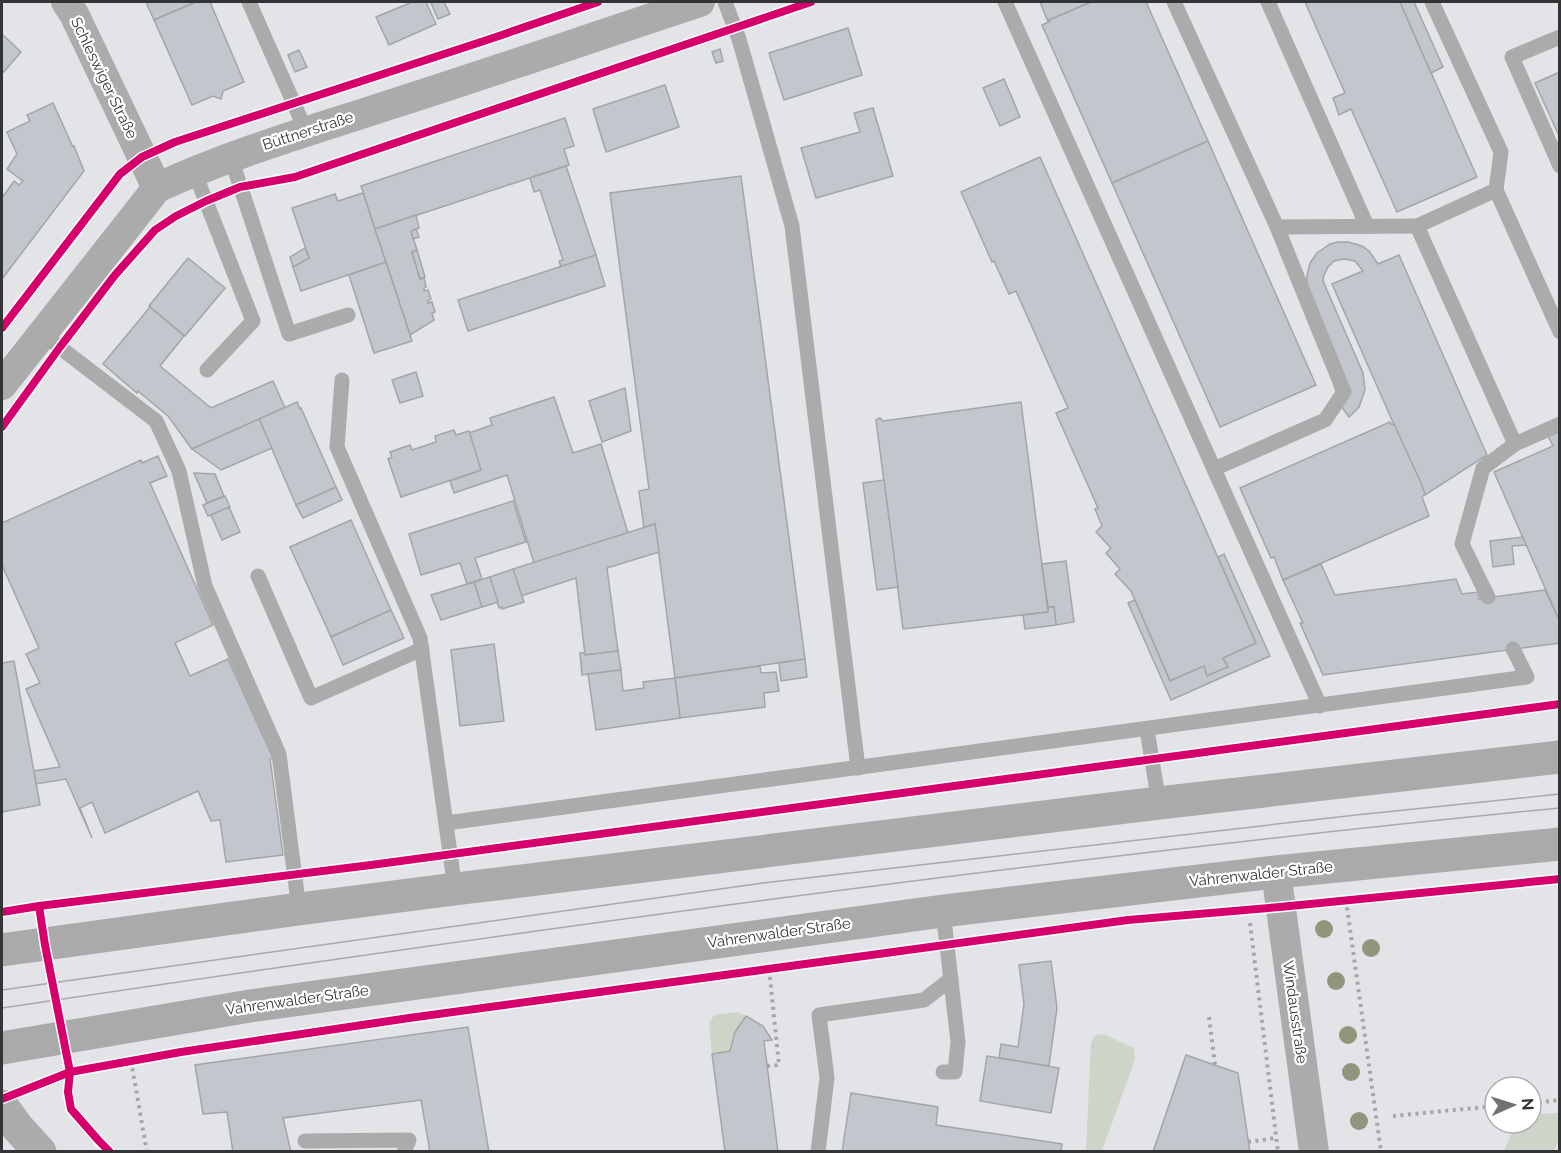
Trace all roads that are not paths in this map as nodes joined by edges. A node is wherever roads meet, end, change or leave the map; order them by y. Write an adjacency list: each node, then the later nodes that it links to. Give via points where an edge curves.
1 (66, 2): 15 (street, Schleswiger Straße)
2 (249, 2): 11 (lane)
3 (700, 2): 9 (street, Büttnerstraße)
4 (726, 2): 36 (lane, via 792,226)
5 (1005, 2): 28 (lane)
6 (1268, 2): 17 (lane)
7 (1431, 2): 16 (lane, via 1501,152)
8 (1179, 3): 19 (lane)
9 (666, 7): 11 (street, Büttnerstraße)
10 (1560, 37): 13 (lane, via 1512,57)
11 (306, 131): 12 (street, Büttnerstraße)
12 (231, 158): 14 (street, Büttnerstraße); 20 (lane, via 289,334)
13 (1560, 166)
14 (194, 171): 15 (street, Büttnerstraße); 23 (lane, via 253,321)
15 (157, 188): 22 (street, Büttnerstraße)
16 (1496, 190): 18 (lane); 21 (lane)
17 (1367, 226): 18 (lane); 19 (lane)
18 (1417, 226): 27 (lane)
19 (1278, 227): 28 (lane, via 1344,392 1325,420)
20 (348, 315)
21 (1560, 332)
22 (41, 333): 25 (street, Büttnerstraße); 42 (lane, via 156,421 161,431 178,471 205,586 279,754)
23 (207, 370)
24 (342, 380): 31 (lane, via 338,447)
25 (2, 385)
26 (1560, 424): 27 (lane)
27 (1515, 444): 30 (lane, via 1483,468 1462,544)
28 (1214, 469): 33 (lane)
29 (258, 576): 31 (lane, via 311,698)
30 (1488, 597)
31 (422, 649): 38 (lane)
32 (1514, 649): 33 (lane, via 1527,677)
33 (1320, 706): 34 (lane)
34 (1147, 729): 36 (lane); 37 (lane)
35 (1560, 757): 37 (main road)
36 (858, 768): 38 (lane)
37 (1159, 803): 41 (main road)
38 (446, 823): 41 (lane)
39 (1560, 844): 40 (main road, Vahrenwalder Straße)
40 (1276, 872): 43 (main road, Vahrenwalder Straße); 53 (street, Windausstraße)
41 (455, 889): 42 (main road)
42 (299, 909): 44 (main road)
43 (943, 911): 45 (lane); 46 (main road, Vahrenwalder Straße, via 250,1006)
44 (2, 950)
45 (951, 979): 47 (lane, via 958,1042 955,1072); 52 (lane, via 924,1000 819,1015 827,1078)
46 (2, 1048)
47 (943, 1072)
48 (2, 1106): 50 (street)
49 (305, 1141): 51 (lane, via 409,1140)
50 (40, 1152)
51 (404, 1152)
52 (818, 1152)
53 (1314, 1152)

